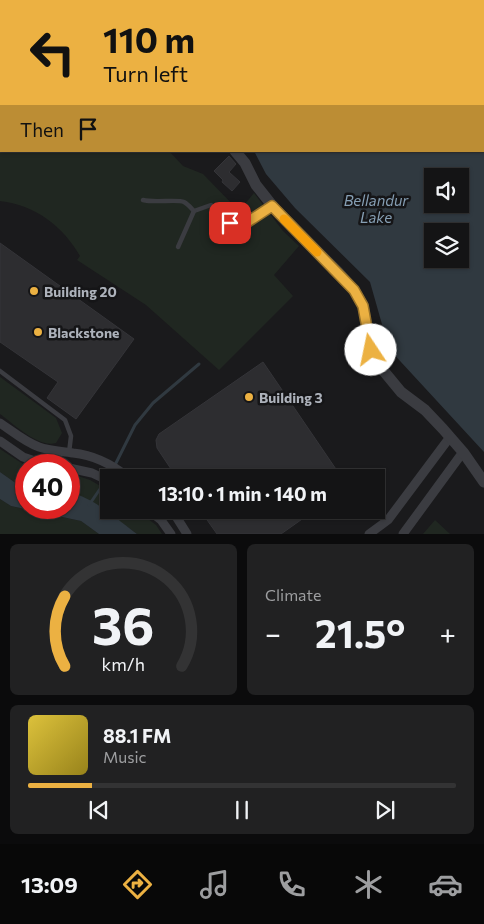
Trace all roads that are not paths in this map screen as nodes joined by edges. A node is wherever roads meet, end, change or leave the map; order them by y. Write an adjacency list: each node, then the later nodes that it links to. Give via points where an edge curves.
1 (236, 152): 3 (street)
2 (143, 200): 4 (lane, via 152,203 180,201)
3 (272, 206): 4 (lane, via 238,226 230,223 211,204); 8 (street, via 354,290 363,306 371,350 382,369 401,392 425,410)
4 (194, 211): 5 (lane)
5 (178, 246)
6 (0, 372): 11 (lane, via 65,420 71,436)
7 (0, 423): 11 (street, via 30,444)
8 (450, 437): 10 (street); 21 (street, via 388,520)
9 (0, 441): 12 (street)
10 (463, 452): 16 (street); 22 (street)
11 (69, 453): 13 (street, via 97,459)
12 (19, 454)
13 (116, 469)
14 (80, 470): 15 (street)
15 (100, 477)
16 (484, 482)
17 (160, 519): 19 (street)
18 (178, 519): 20 (street)
19 (171, 534)
20 (187, 534)
21 (370, 534)
22 (403, 534)

